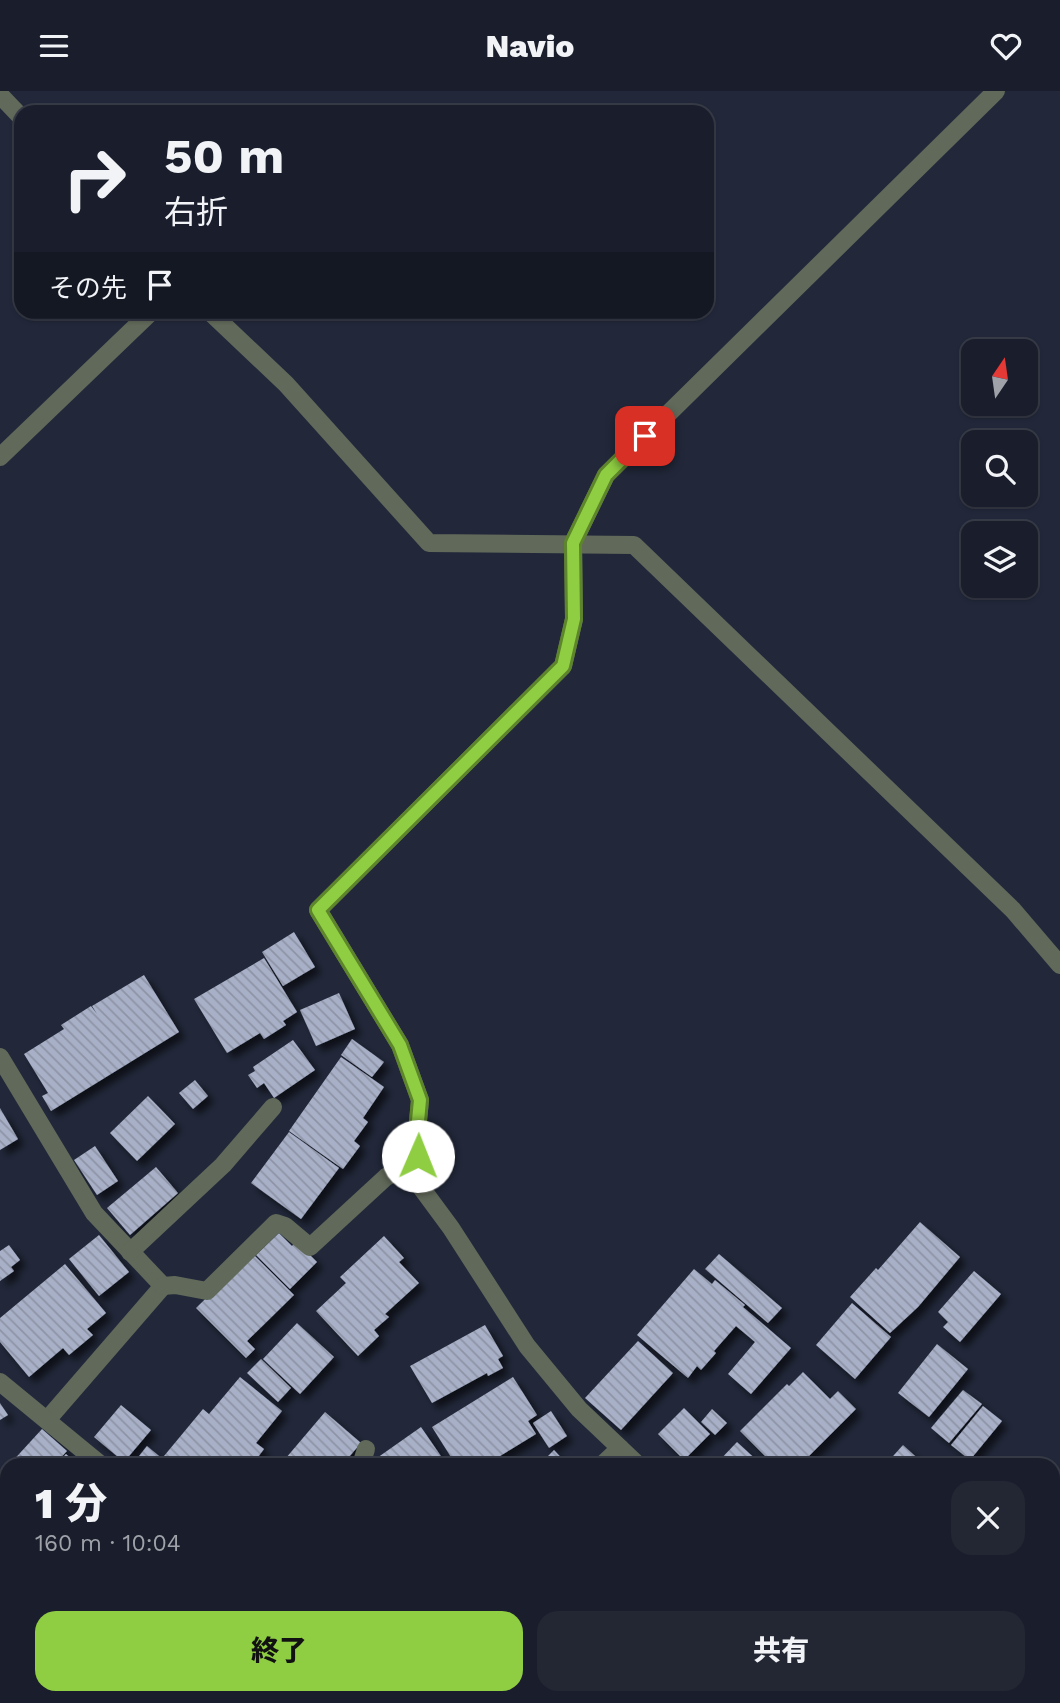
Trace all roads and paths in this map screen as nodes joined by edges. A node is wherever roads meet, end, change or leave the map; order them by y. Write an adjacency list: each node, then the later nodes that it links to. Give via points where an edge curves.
1 (996, 91): 7 (street, via 606,475)
2 (0, 95): 3 (street)
3 (14, 110)
4 (144, 319): 6 (street)
5 (217, 319): 7 (street, via 286,384 429,543)
6 (0, 457)
7 (573, 543): 8 (street, via 634,545 1013,910); 11 (street, via 574,619 563,666 318,910 400,1045 420,1100)
8 (1060, 965)
9 (0, 1058): 12 (street, via 94,1213)
10 (273, 1108): 12 (street, via 223,1165)
11 (419, 1170): 13 (street, via 397,1171 386,1177 310,1247 276,1223 207,1291); 16 (street, via 420,1186 527,1346 579,1409)
12 (130, 1252): 13 (street)
13 (163, 1286): 15 (street)
14 (0, 1382): 15 (street)
15 (47, 1420): 17 (street)
16 (620, 1448): 18 (street); 19 (street)
17 (93, 1458)
18 (609, 1458)
19 (631, 1458)

